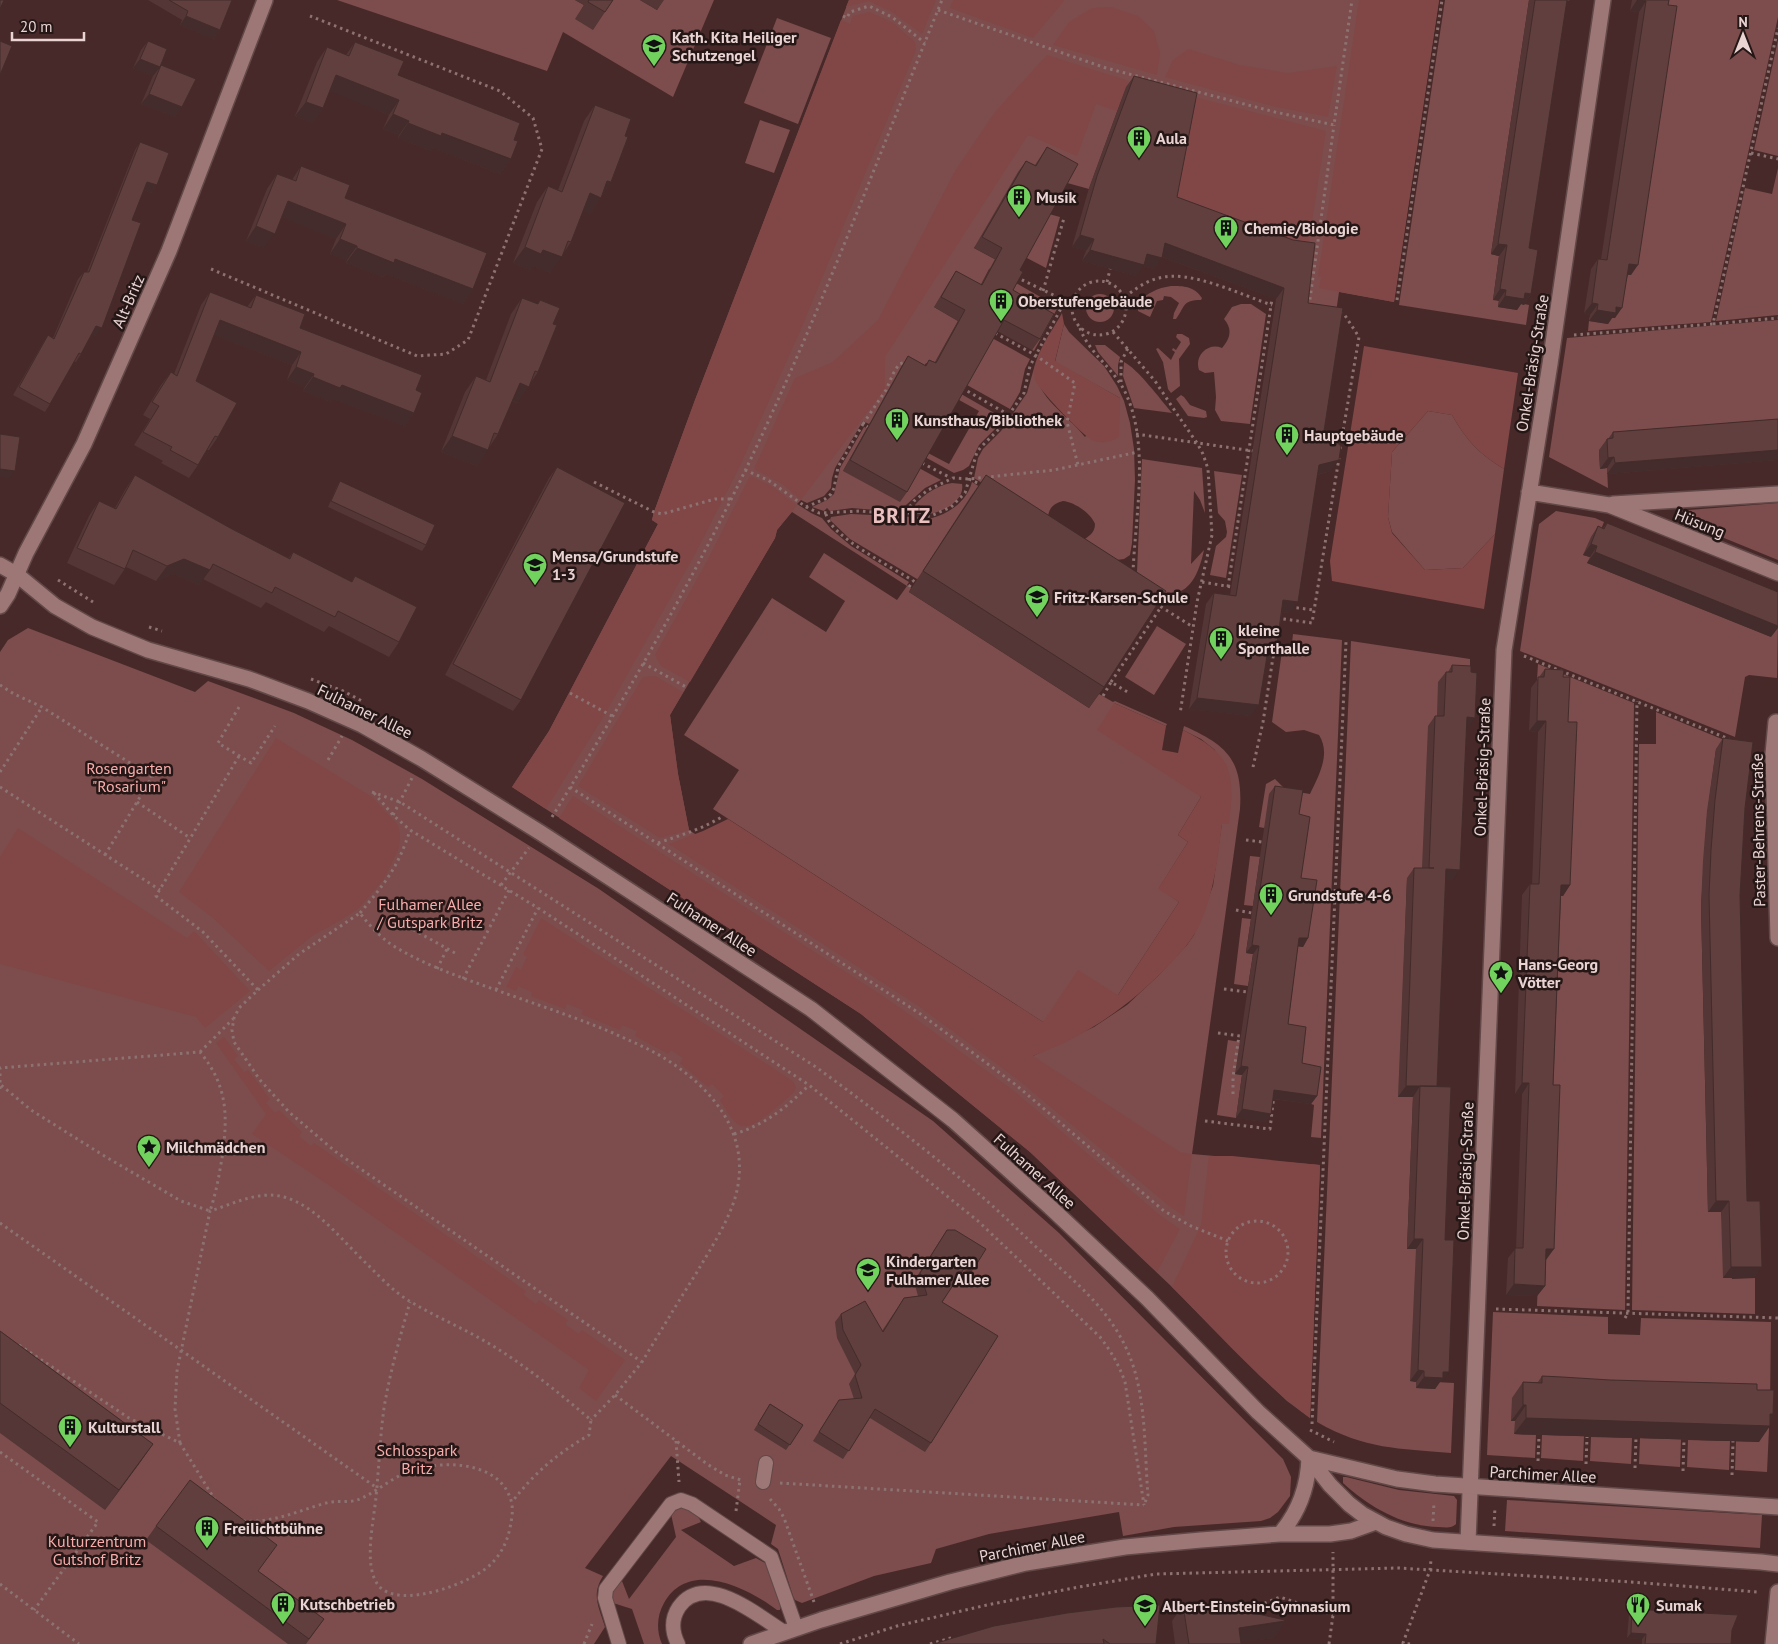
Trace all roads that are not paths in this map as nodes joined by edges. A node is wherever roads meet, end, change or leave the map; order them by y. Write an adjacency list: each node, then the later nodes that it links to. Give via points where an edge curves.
1 (265, 0): 8 (street, Alt-Britz, via 168,251 84,444)
2 (1603, 0): 3 (street, Onkel-Bräsig-Straße)
3 (1529, 492): 5 (street, Hüsung); 15 (street, Onkel-Bräsig-Straße, via 1504,650)
4 (1778, 494): 5 (street, Hüsung)
5 (1609, 505): 7 (street, Hüsung)
6 (0, 565): 8 (street, Fulhamer Allee)
7 (1778, 573)
8 (16, 574): 9 (street, Alt-Britz); 12 (street, Fulhamer Allee, via 55,606 92,627 148,650 249,679 351,720 422,759 541,833 811,1009 952,1120 1050,1207)
9 (0, 606)
10 (1776, 722): 11 (street, Paster-Behrens-Straße, via 1773,754)
11 (1778, 938)
12 (1309, 1458): 15 (street, Parchimer Allee, via 1397,1479); 17 (street, via 1338,1495); 18 (street, via 1302,1499)
13 (766, 1463): 14 (lane)
14 (760, 1487)
15 (1469, 1487): 16 (street, Parchimer Allee); 19 (street, Onkel-Bräsig-Straße)
16 (1778, 1507)
17 (1376, 1522): 18 (street, Parchimer Allee, via 1330,1534); 19 (street, via 1433,1540)
18 (1280, 1534): 22 (street, Parchimer Allee, via 1125,1547 1026,1563)
19 (1468, 1542): 20 (street)
20 (1778, 1564)
21 (1771, 1595): 26 (street)
22 (790, 1630): 23 (lane, via 771,1556 681,1500 671,1504 606,1589 605,1598); 24 (lane, via 732,1599 704,1592 686,1600 677,1611 673,1630); 25 (street, Parchimer Allee)
23 (619, 1644)
24 (678, 1644)
25 (751, 1644)
26 (1774, 1644)

